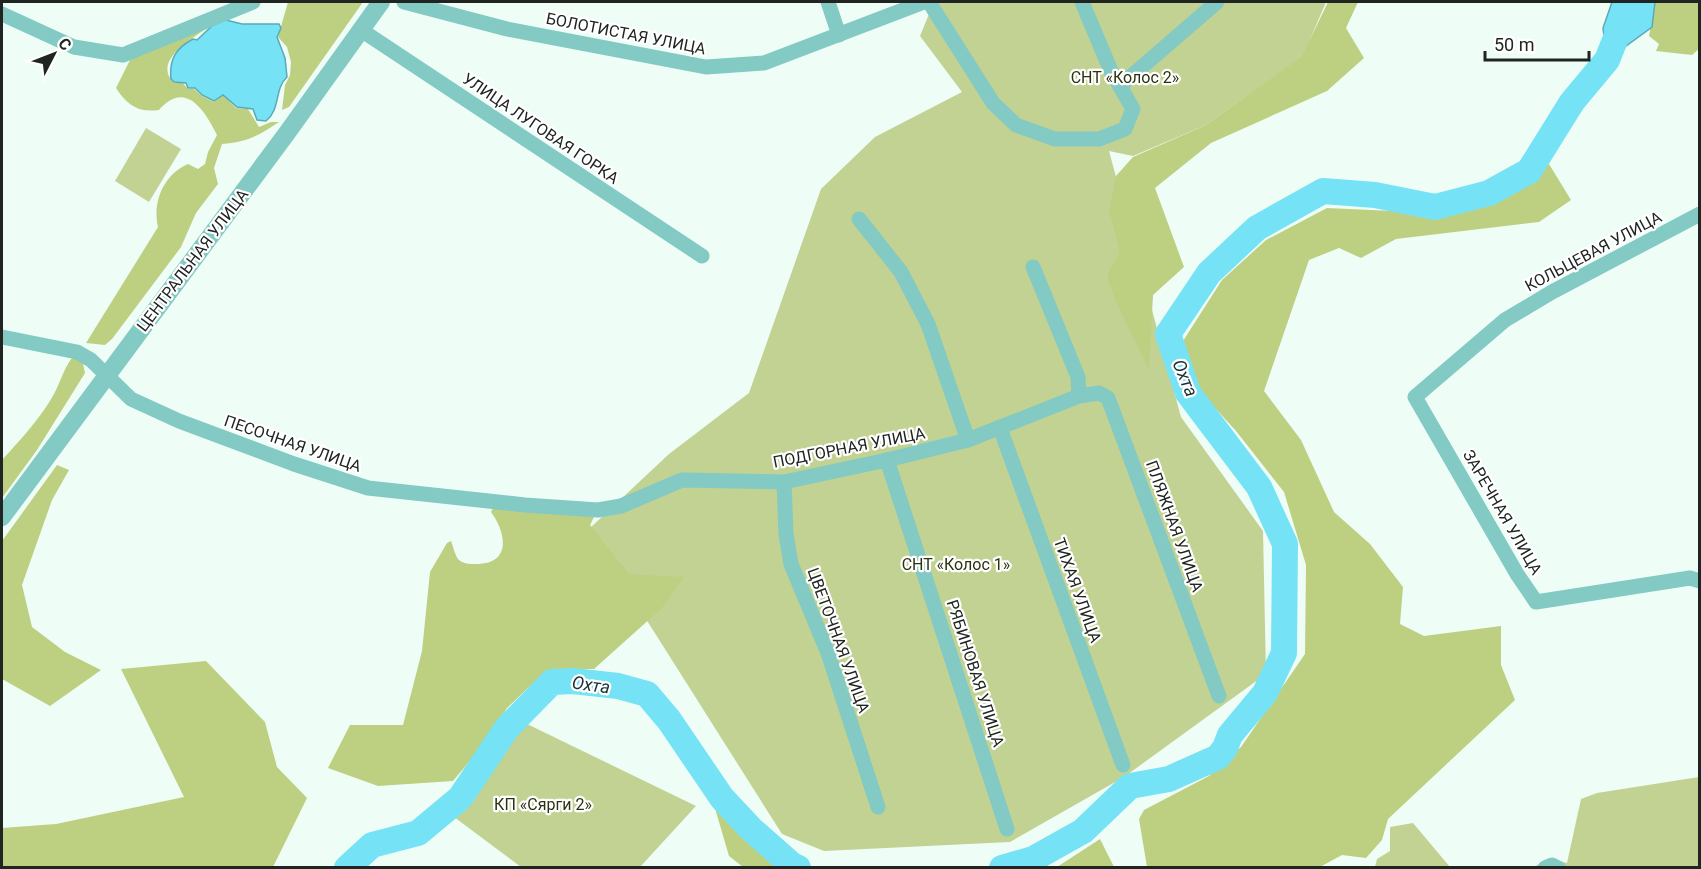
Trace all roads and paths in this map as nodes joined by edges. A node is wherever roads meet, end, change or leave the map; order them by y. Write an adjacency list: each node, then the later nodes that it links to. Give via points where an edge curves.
1 (253, 2): 8 (street, via 123,55 74,46)
2 (381, 2): 9 (street, ЦЕНТРАЛЬНАЯ УЛИЦА)
3 (404, 2): 10 (street, БОЛОТИСТАЯ УЛИЦА, via 507,29 706,67 764,63)
4 (828, 2): 10 (street)
5 (926, 2): 10 (street, БОЛОТИСТАЯ УЛИЦА); 11 (street, via 993,103 1016,125 1055,139 1099,139 1125,129 1133,109)
6 (1082, 2): 11 (street, via 1111,71)
7 (1217, 2): 11 (street)
8 (2, 14)
9 (361, 30): 14 (street, УЛИЦА ЛУГОВАЯ ГОРКА); 18 (street, ЦЕНТРАЛЬНАЯ УЛИЦА)
10 (839, 35)
11 (1121, 85)
12 (1700, 214): 16 (street, КОЛЬЦЕВАЯ УЛИЦА)
13 (859, 219): 21 (street, via 901,272 928,324)
14 (702, 256)
15 (1033, 267): 19 (street, via 1078,377)
16 (1505, 320): 26 (street, ЗАРЕЧНАЯ УЛИЦА, via 1415,397 1536,602 1690,578)
17 (2, 337): 18 (street, ПЕСОЧНАЯ УЛИЦА, via 77,352)
18 (105, 375): 24 (street, ПЕСОЧНАЯ УЛИЦА, via 130,399 179,422 368,488); 25 (street, ЦЕНТРАЛЬНАЯ УЛИЦА)
19 (1080, 396): 20 (street, ПОДГОРНАЯ УЛИЦА); 27 (street, ПЛЯЖНАЯ УЛИЦА, via 1099,393 1108,398)
20 (1000, 428): 21 (street, ПОДГОРНАЯ УЛИЦА); 28 (street, ТИХАЯ УЛИЦА)
21 (968, 440): 22 (street, ПОДГОРНАЯ УЛИЦА)
22 (887, 460): 23 (street, ПОДГОРНАЯ УЛИЦА); 30 (street, РЯБИНОВАЯ УЛИЦА)
23 (784, 482): 24 (street, ПОДГОРНАЯ УЛИЦА, via 681,480 621,506); 29 (street, ЦВЕТОЧНАЯ УЛИЦА, via 791,564 828,653)
24 (598, 510)
25 (2, 517)
26 (1700, 581)
27 (1219, 696)
28 (1123, 765)
29 (878, 807)
30 (1007, 829)
31 (1545, 867): 32 (street)
32 (1558, 867)

